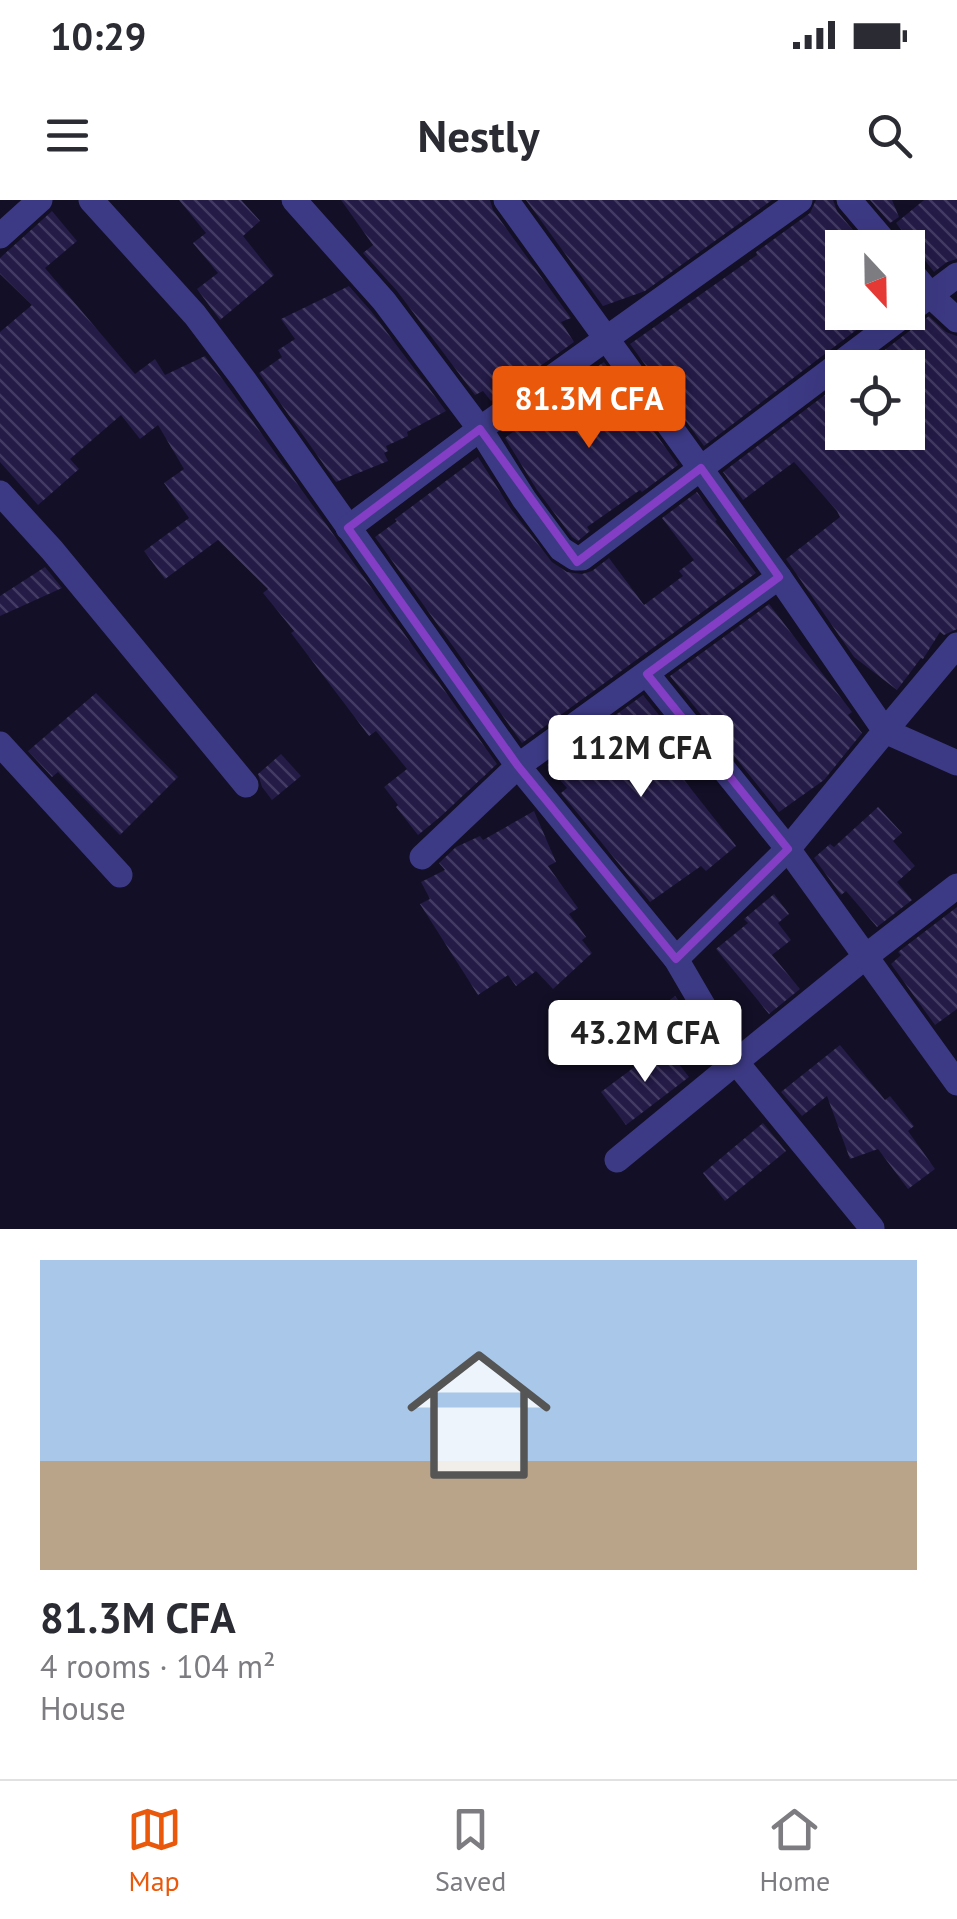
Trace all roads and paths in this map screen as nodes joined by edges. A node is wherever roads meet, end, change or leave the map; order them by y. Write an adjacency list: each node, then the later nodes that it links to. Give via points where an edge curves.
1 (40, 200): 8 (street)
2 (91, 200): 17 (street, via 195,316)
3 (294, 200): 14 (street, via 384,301)
4 (506, 200): 13 (street)
5 (800, 200): 13 (street)
6 (849, 200): 7 (street)
7 (875, 230)
8 (0, 236)
9 (957, 275): 11 (street)
10 (925, 288): 11 (street)
11 (932, 296): 12 (street); 15 (street)
12 (957, 320)
13 (607, 339): 14 (street); 15 (street)
14 (480, 429): 15 (street, via 561,549 575,558); 17 (street)
15 (701, 468): 18 (street)
16 (0, 493): 25 (street)
17 (348, 528): 24 (street)
18 (779, 577): 20 (street); 21 (street)
19 (957, 645): 21 (street)
20 (647, 674): 24 (street); 26 (street)
21 (885, 731): 23 (street); 26 (street)
22 (0, 744): 28 (street)
23 (957, 763)
24 (518, 766): 27 (street); 31 (street)
25 (246, 785)
26 (788, 849): 30 (street); 31 (street)
27 (422, 857)
28 (120, 875)
29 (957, 886): 30 (street)
30 (865, 957): 32 (street); 33 (street)
31 (676, 959): 32 (street)
32 (736, 1062): 34 (street); 35 (street)
33 (957, 1083)
34 (617, 1160)
35 (872, 1228)

